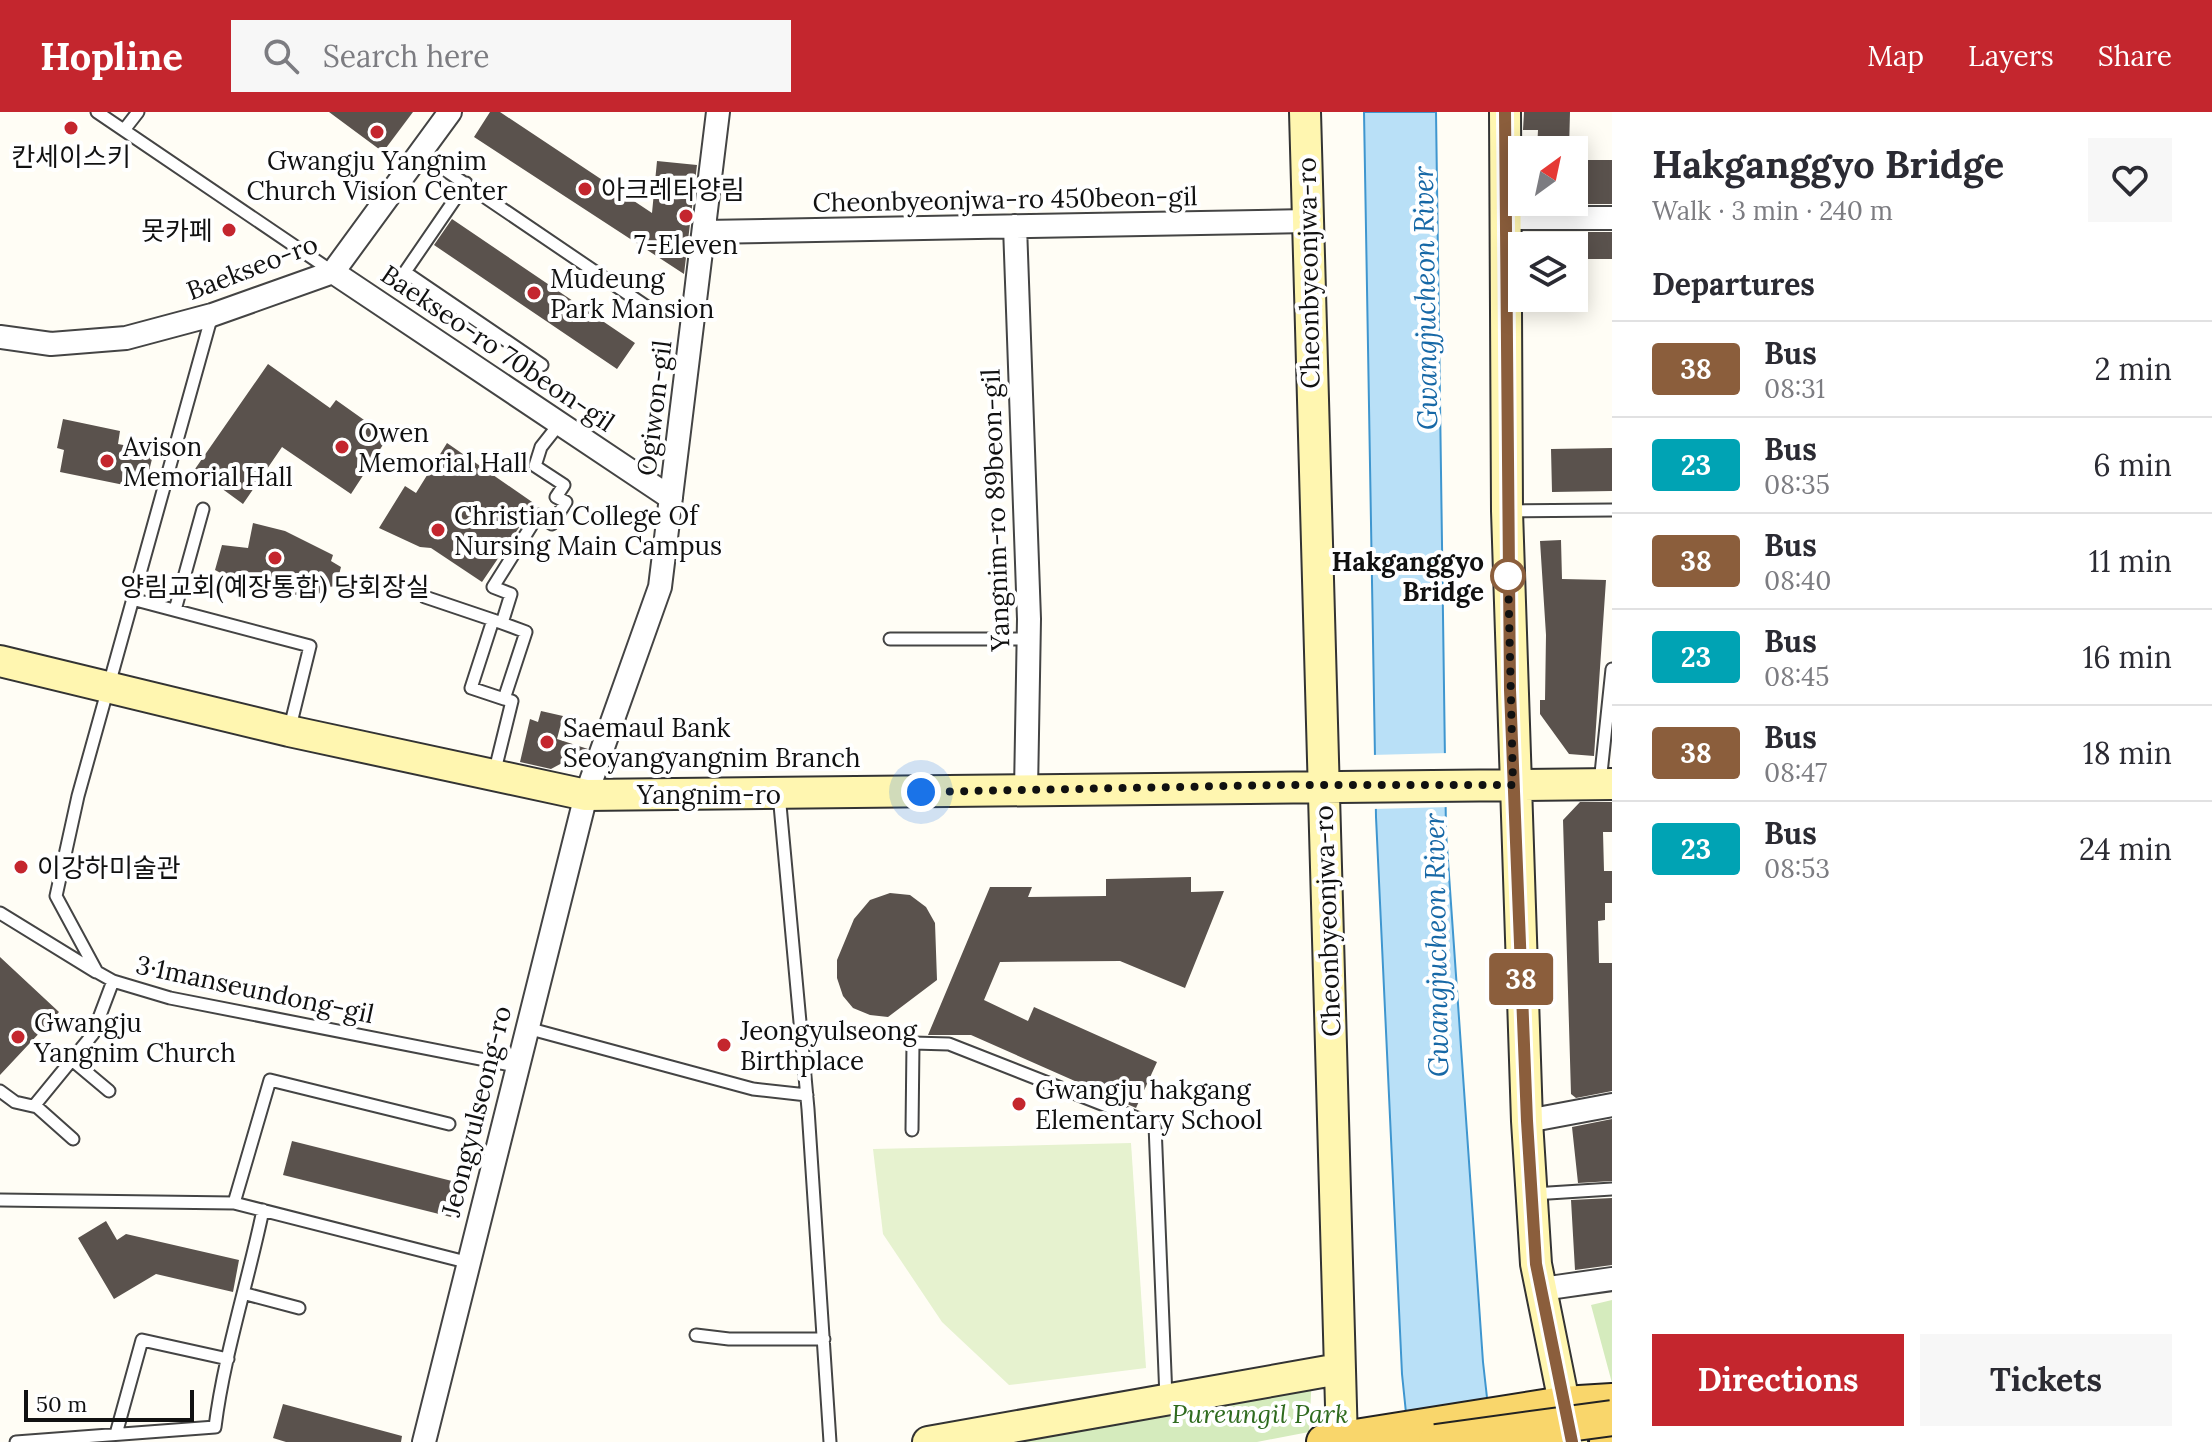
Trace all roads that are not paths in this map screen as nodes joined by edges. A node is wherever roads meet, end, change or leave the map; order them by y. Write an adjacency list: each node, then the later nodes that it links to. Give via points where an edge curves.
1 (97, 112): 7 (lane)
2 (138, 112): 7 (lane)
3 (450, 112): 8 (street, Baekseo-ro)
4 (718, 112): 14 (street, Ogiwon-gil)
5 (1305, 112): 12 (street, Cheonbyeonjwa-ro)
6 (1505, 112): 10 (street)
7 (124, 130): 15 (lane)
8 (419, 153): 9 (lane); 15 (street, Baekseo-ro)
9 (466, 183): 16 (lane); 19 (lane, via 405,272)
10 (1506, 218): 11 (street); 24 (street)
11 (1612, 218)
12 (1307, 221): 13 (street, Cheonbyeonjwa-ro 450beon-gil); 38 (street, Cheonbyeonjwa-ro)
13 (1015, 226): 14 (street, Cheonbyeonjwa-ro 450beon-gil); 30 (street, Yangnim-ro 89beon-gil)
14 (704, 232): 21 (street, Ogiwon-gil)
15 (333, 272): 17 (street, Baekseo-ro); 20 (street, Baekseo-ro 70beon-gil)
16 (653, 311)
17 (212, 315): 18 (street, Baekseo-ro, via 106,342 51,344); 26 (lane)
18 (0, 337)
19 (542, 365)
20 (560, 423): 21 (street, Baekseo-ro 70beon-gil); 28 (lane, via 541,447 535,466 564,485 556,497 566,502 552,524 538,515 493,587 511,594)
21 (671, 498): 42 (street, Ogiwon-gil, via 660,587)
22 (203, 509): 27 (lane)
23 (1612, 510): 24 (lane)
24 (1507, 511): 39 (street)
25 (425, 597): 28 (lane)
26 (132, 599): 27 (lane); 33 (lane)
27 (175, 610): 35 (lane, via 310,646)
28 (498, 621): 34 (lane, via 526,632); 34 (lane, via 471,688)
29 (890, 639): 30 (lane)
30 (1028, 639): 40 (street, Yangnim-ro 89beon-gil)
31 (0, 661): 33 (street, Yangnim-ro)
32 (1612, 669): 37 (lane)
33 (107, 685): 35 (street, Yangnim-ro); 44 (lane, 3·1manseundong-gil, via 56,896)
34 (504, 699): 36 (lane, via 512,701)
35 (289, 731): 36 (street, Yangnim-ro)
36 (493, 777): 42 (street, Yangnim-ro)
37 (1606, 784): 39 (street)
38 (1322, 785): 39 (street, Yangnim-ro); 40 (street, Yangnim-ro); 71 (street, Cheonbyeonjwa-ro)
39 (1513, 785): 54 (street)
40 (1026, 791): 41 (street, Yangnim-ro)
41 (779, 794): 42 (street, Yangnim-ro); 51 (lane)
42 (586, 795): 46 (street, Jeongyulseong-ro)
43 (0, 913): 44 (lane)
44 (97, 972): 45 (lane, 3·1manseundong-gil)
45 (113, 981): 47 (lane, via 93,1034); 48 (lane, 3·1manseundong-gil, via 170,998)
46 (526, 1028): 48 (street, Jeongyulseong-ro); 51 (lane, via 753,1089)
47 (72, 1060): 50 (lane); 53 (lane)
48 (516, 1066): 63 (street, Jeongyulseong-ro)
49 (0, 1091): 53 (lane, via 15,1102)
50 (109, 1091)
51 (807, 1095): 69 (lane)
52 (1612, 1105): 54 (street)
53 (34, 1106): 57 (lane)
54 (1527, 1121): 59 (street)
55 (449, 1124): 61 (lane, via 270,1080)
56 (912, 1130): 73 (lane, via 913,1043 949,1044 1155,1125)
57 (73, 1139)
58 (1612, 1189): 59 (lane)
59 (1532, 1194): 65 (street)
60 (0, 1200): 61 (lane)
61 (234, 1203): 62 (lane)
62 (263, 1210): 63 (lane); 66 (lane)
63 (466, 1262): 79 (street, Jeongyulseong-ro)
64 (1612, 1279): 65 (street)
65 (1542, 1289): 74 (street)
66 (246, 1294): 67 (lane); 70 (lane)
67 (299, 1308)
68 (696, 1335): 69 (lane)
69 (824, 1339): 80 (lane)
70 (228, 1359): 76 (lane, via 215,1427); 76 (lane, via 142,1340)
71 (1339, 1369): 73 (street); 77 (street, Cheonbyeonjwa-ro)
72 (1612, 1401): 74 (main road)
73 (1167, 1402): 81 (street)
74 (1563, 1404): 77 (main road); 83 (street)
75 (1612, 1418): 82 (main road, bridge)
76 (116, 1434): 78 (lane)
77 (1336, 1441)
78 (16, 1442)
79 (424, 1442)
80 (830, 1442)
81 (928, 1442)
82 (1436, 1442)
83 (1572, 1442)

